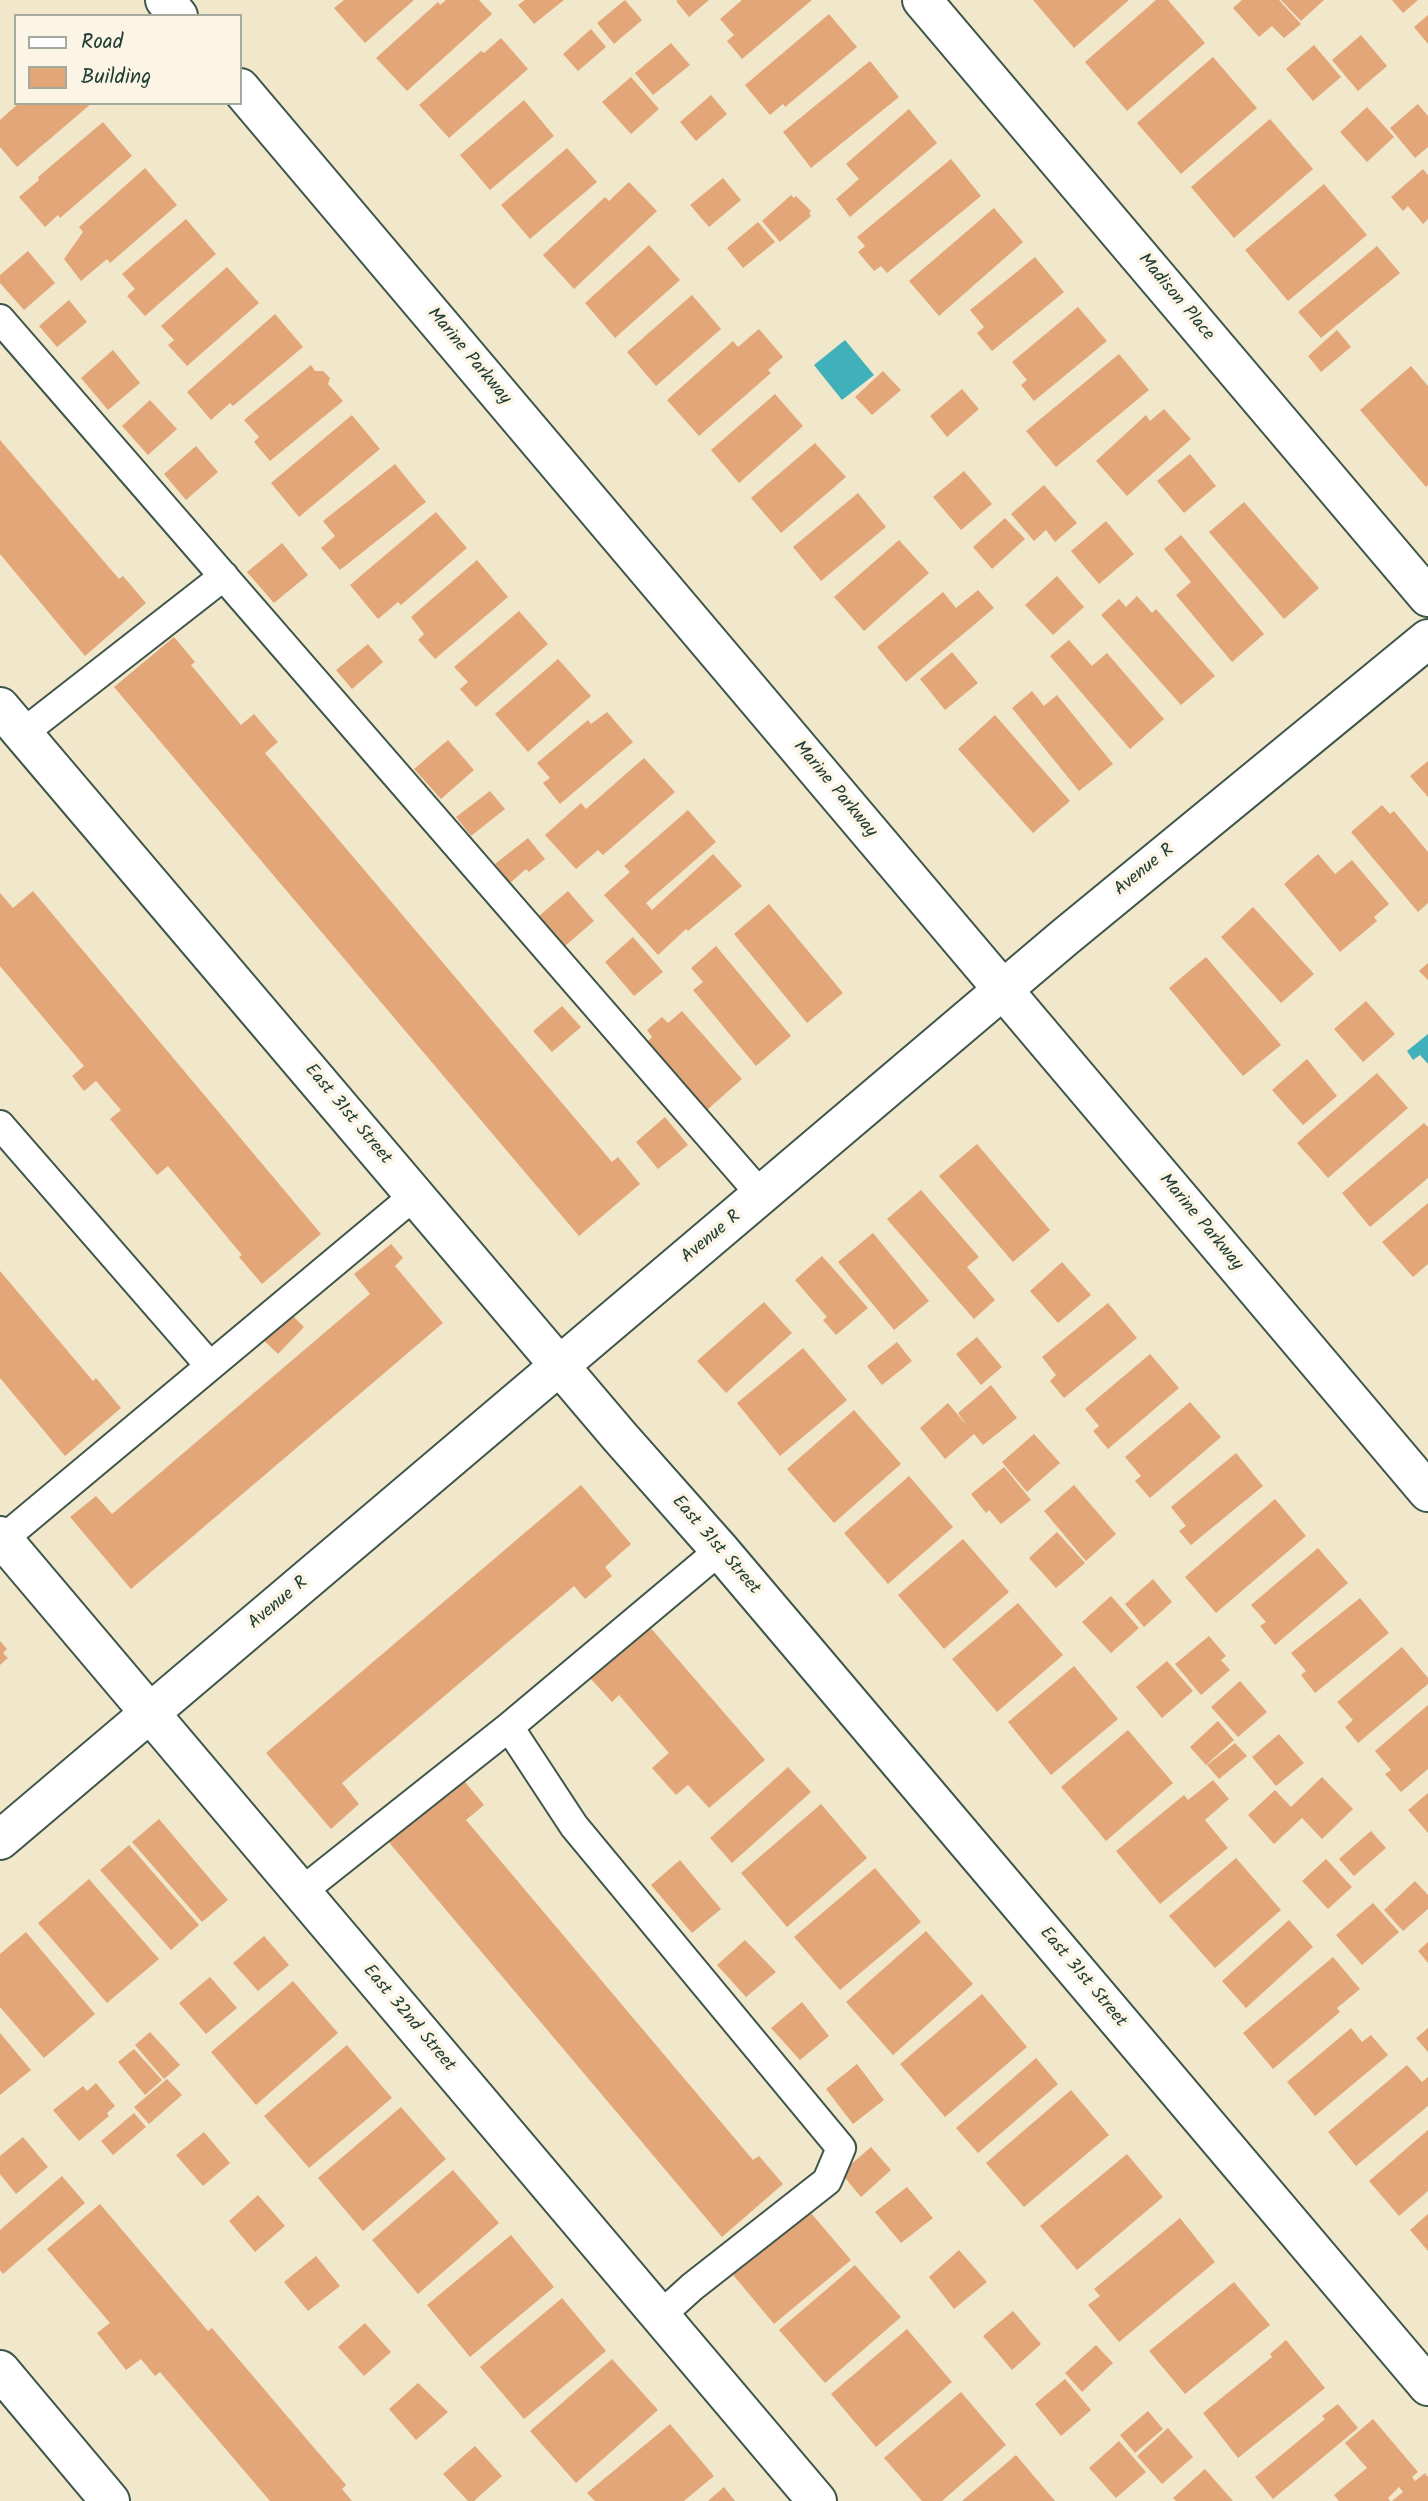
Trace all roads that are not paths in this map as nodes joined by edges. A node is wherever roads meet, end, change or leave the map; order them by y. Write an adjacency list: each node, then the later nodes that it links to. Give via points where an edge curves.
1 (165, 0): 3 (street)
2 (922, 0): 7 (street, Madison Place)
3 (176, 14)
4 (242, 90): 10 (street, Marine Parkway)
5 (0, 319): 6 (lane)
6 (224, 576): 9 (lane); 13 (lane)
7 (1428, 597)
8 (1428, 639): 10 (street, Avenue R)
9 (11, 720): 12 (street, East 31st Street)
10 (1002, 989): 13 (street, Avenue R); 16 (street, Marine Parkway)
11 (0, 1125): 14 (lane)
12 (415, 1195): 14 (lane); 15 (street, East 31st Street)
13 (762, 1196): 15 (street, Avenue R)
14 (210, 1366): 17 (lane)
15 (560, 1366): 18 (street, East 31st Street); 19 (street, Avenue R)
16 (1428, 1492)
17 (1, 1538): 19 (street, East 32nd Street)
18 (720, 1550): 20 (lane); 25 (street, East 31st Street)
19 (150, 1713): 21 (street, Avenue R); 22 (street, East 32nd Street)
20 (509, 1727): 22 (lane); 23 (lane, via 574,1826 841,2148 827,2181)
21 (0, 1840)
22 (301, 1892): 23 (street, East 32nd Street)
23 (660, 2316): 27 (street, East 32nd Street)
24 (0, 2371): 26 (street)
25 (1428, 2386)
26 (110, 2501)
27 (817, 2501)

